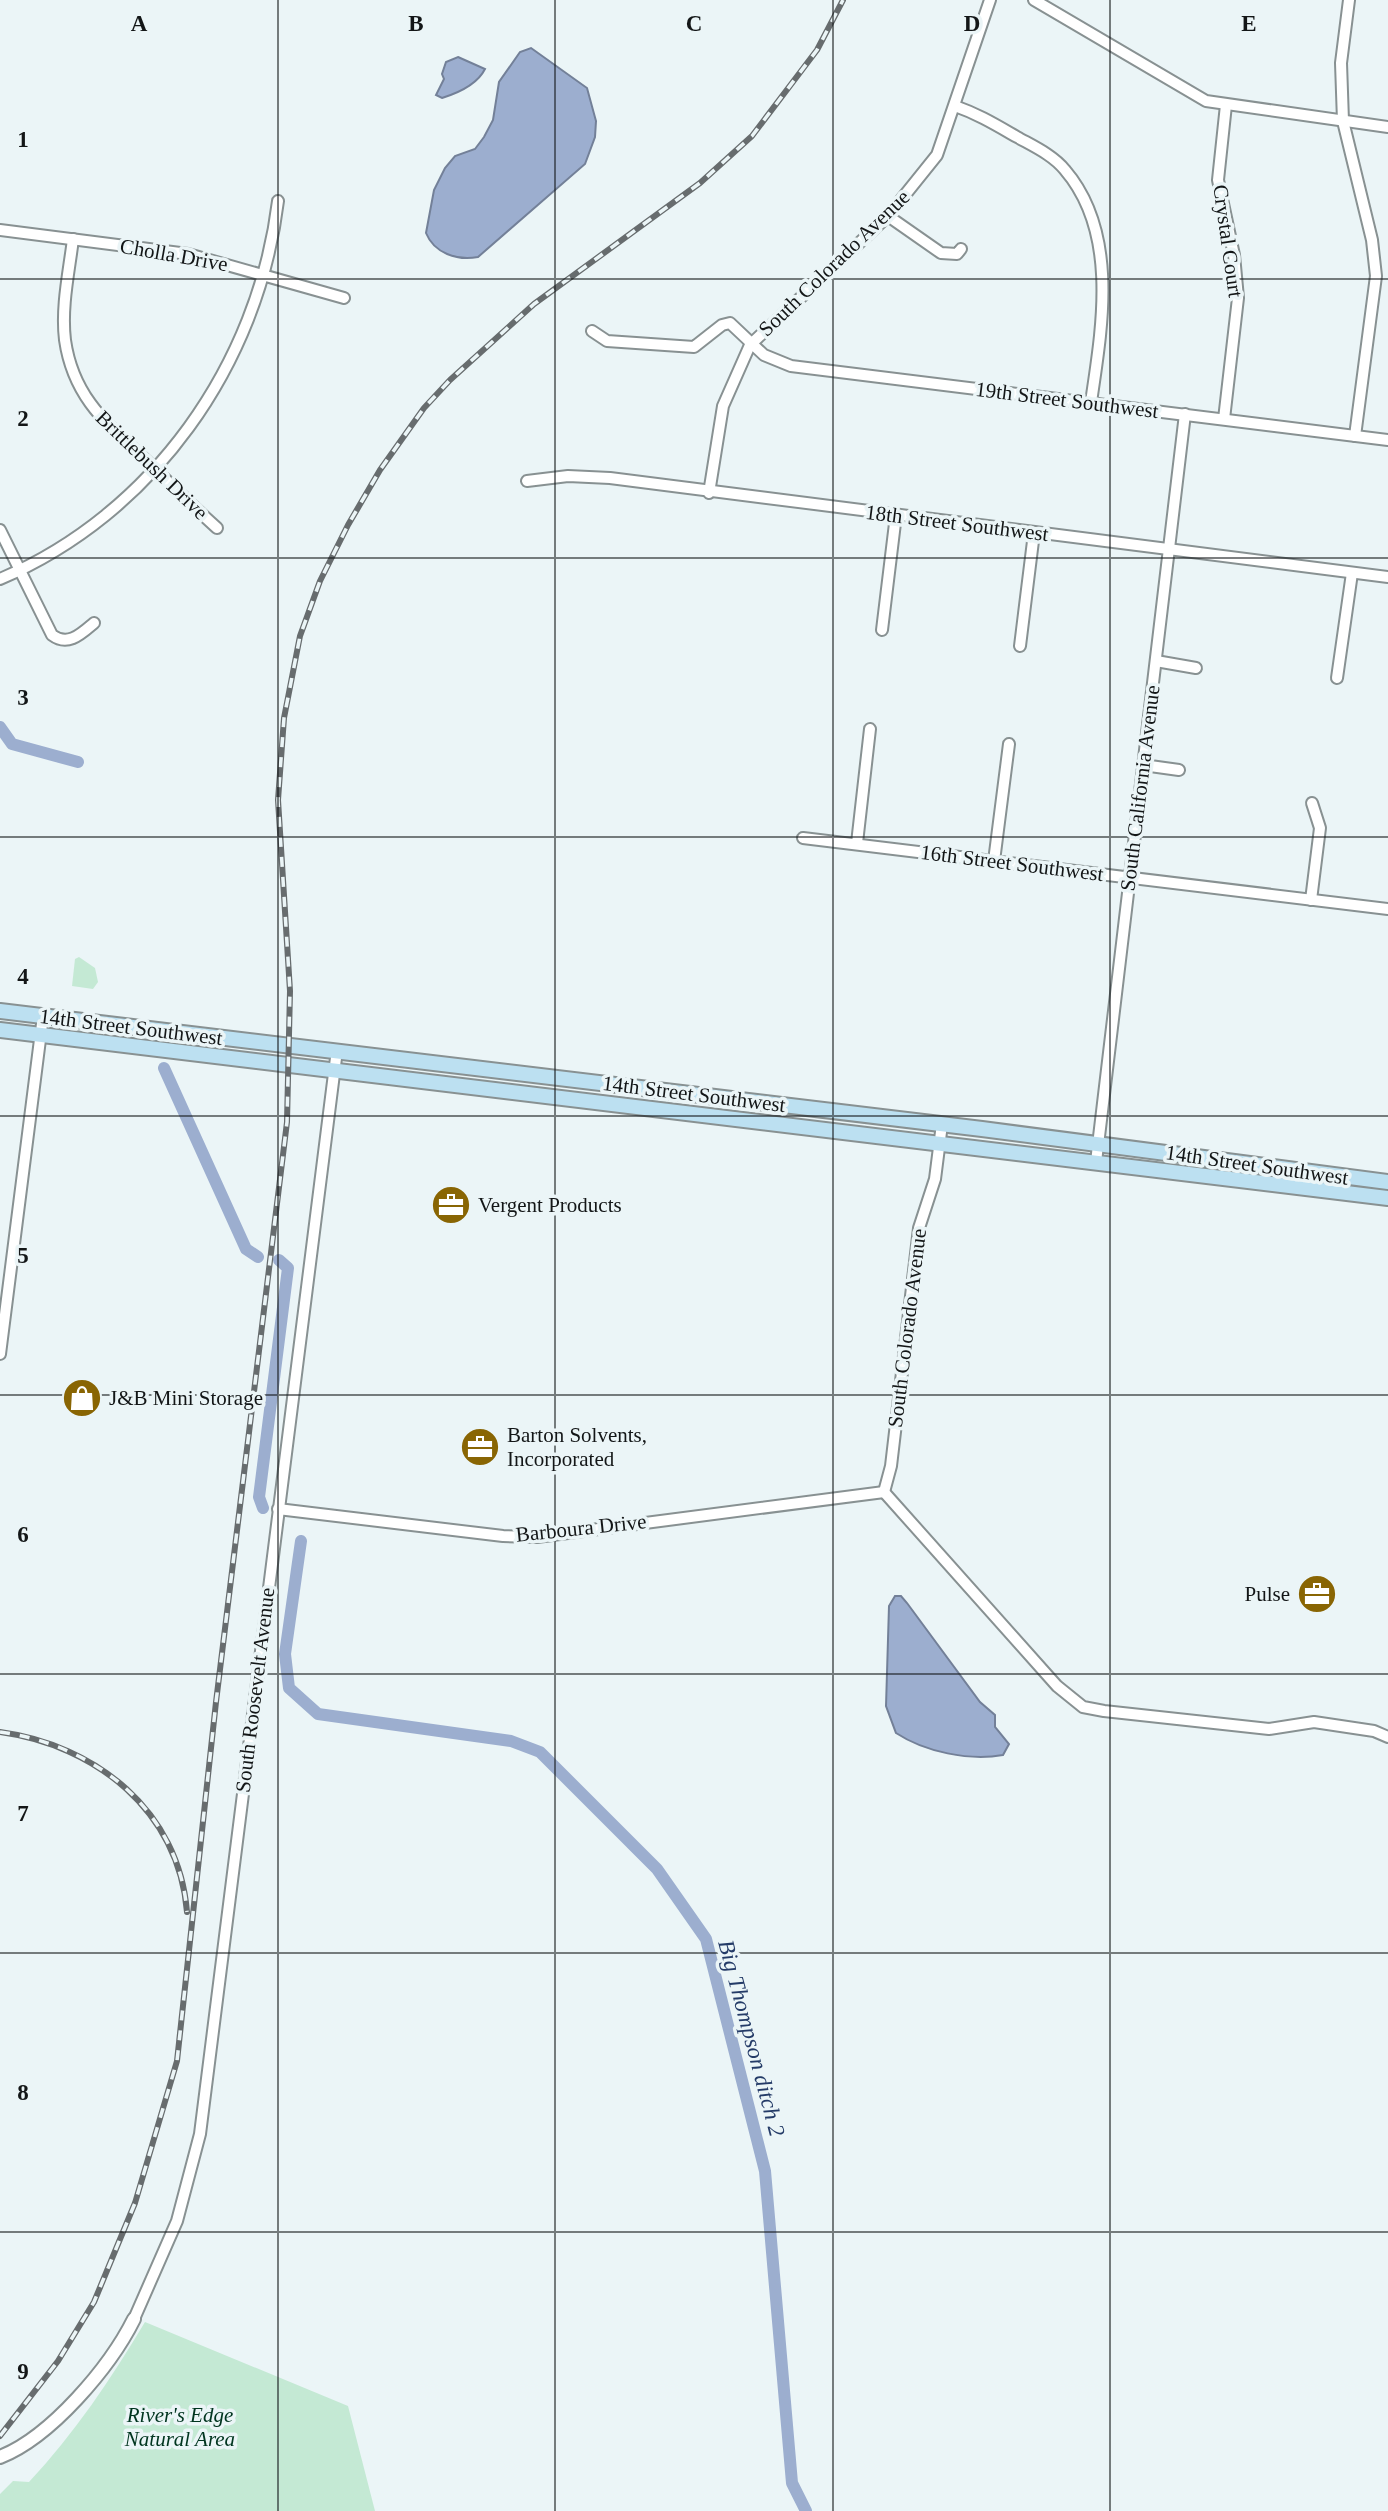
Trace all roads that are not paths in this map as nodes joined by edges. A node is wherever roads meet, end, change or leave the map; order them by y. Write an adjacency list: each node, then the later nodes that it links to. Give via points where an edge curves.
1 (990, 0): 5 (street, South Colorado Avenue)
2 (1034, 0): 4 (street, via 1189,93)
3 (1349, 0): 6 (street, via 1341,63)
4 (1226, 105): 6 (street); 19 (street, Crystal Court, via 1218,180 1238,298)
5 (954, 106): 9 (street, South Colorado Avenue, via 937,155); 17 (street, via 986,118 1044,152 1066,170 1090,212 1104,288)
6 (1343, 121): 7 (street); 20 (street, via 1372,240 1376,276)
7 (1388, 127)
8 (278, 201): 13 (street)
9 (888, 215): 12 (street, via 941,253 957,254); 16 (street, South Colorado Avenue)
10 (0, 230): 11 (street, Cholla Drive)
11 (73, 239): 13 (street, Cholla Drive, via 188,254); 22 (street, Brittlebush Drive, via 64,324 75,375 105,424)
12 (961, 249)
13 (264, 274): 14 (street, Cholla Drive); 22 (street, via 226,369 195,420)
14 (344, 298)
15 (592, 331): 16 (street, 19th Street Southwest, via 607,341 694,347 730,323)
16 (750, 345): 17 (street, 19th Street Southwest, via 791,366); 24 (street, South Colorado Avenue, via 723,405)
17 (1091, 402): 18 (street, 19th Street Southwest)
18 (1185, 414): 19 (street, 19th Street Southwest); 29 (street, South California Avenue)
19 (1224, 419): 20 (street, 19th Street Southwest)
20 (1355, 436): 21 (street, 19th Street Southwest)
21 (1388, 440)
22 (155, 469): 26 (street, Brittlebush Drive); 30 (street, via 78,536)
23 (527, 481): 24 (street, 18th Street Southwest, via 568,476 610,478)
24 (709, 493): 25 (street, 18th Street Southwest)
25 (896, 515): 28 (street, 18th Street Southwest); 35 (street)
26 (217, 528)
27 (0, 530): 30 (street)
28 (1034, 533): 29 (street, 18th Street Southwest); 36 (street)
29 (1169, 550): 31 (street, 18th Street Southwest); 37 (street, South California Avenue)
30 (19, 571): 33 (street); 34 (street, via 46,626 59,640 76,638)
31 (1352, 573): 32 (street, 18th Street Southwest); 39 (street)
32 (1388, 577)
33 (0, 579)
34 (94, 623)
35 (882, 630)
36 (1020, 646)
37 (1156, 661): 38 (street); 42 (street, South California Avenue)
38 (1196, 668)
39 (1337, 678)
40 (870, 729): 46 (street)
41 (1009, 744): 47 (street)
42 (1143, 765): 43 (street); 48 (street, South California Avenue)
43 (1179, 770)
44 (1312, 803): 49 (street, via 1320,828)
45 (803, 838): 46 (street, 16th Street Southwest)
46 (857, 843): 47 (street, 16th Street Southwest)
47 (994, 861): 48 (street, 16th Street Southwest)
48 (1128, 877): 49 (street, 16th Street Southwest); 59 (street, South California Avenue)
49 (1311, 900): 50 (street, 16th Street Southwest)
50 (1388, 909)
51 (0, 1011): 52 (main road, 14th Street Southwest)
52 (44, 1016): 54 (street); 55 (main road, 14th Street Southwest)
53 (0, 1030): 54 (main road, 14th Street Southwest)
54 (41, 1035): 56 (main road, 14th Street Southwest); 63 (street)
55 (337, 1050): 56 (street, South Roosevelt Avenue); 57 (main road, 14th Street Southwest)
56 (335, 1069): 58 (main road, 14th Street Southwest); 65 (street, South Roosevelt Avenue)
57 (942, 1124): 58 (street, South Colorado Avenue); 59 (main road, 14th Street Southwest)
58 (940, 1143): 60 (main road, 14th Street Southwest); 64 (street, South Colorado Avenue, via 935,1179 919,1228 891,1466)
59 (1098, 1144): 60 (street, South California Avenue); 61 (main road, 14th Street Southwest)
60 (1096, 1162): 62 (main road, 14th Street Southwest)
61 (1388, 1182)
62 (1388, 1198)
63 (0, 1354)
64 (884, 1492): 65 (street, Barboura Drive, via 537,1537); 66 (street, via 1057,1686 1083,1707 1269,1730 1314,1722)
65 (278, 1509): 67 (street, South Roosevelt Avenue, via 200,2134 177,2221)
66 (1388, 1737)
67 (134, 2319): 68 (street, via 91,2382 53,2420)
68 (0, 2458)

